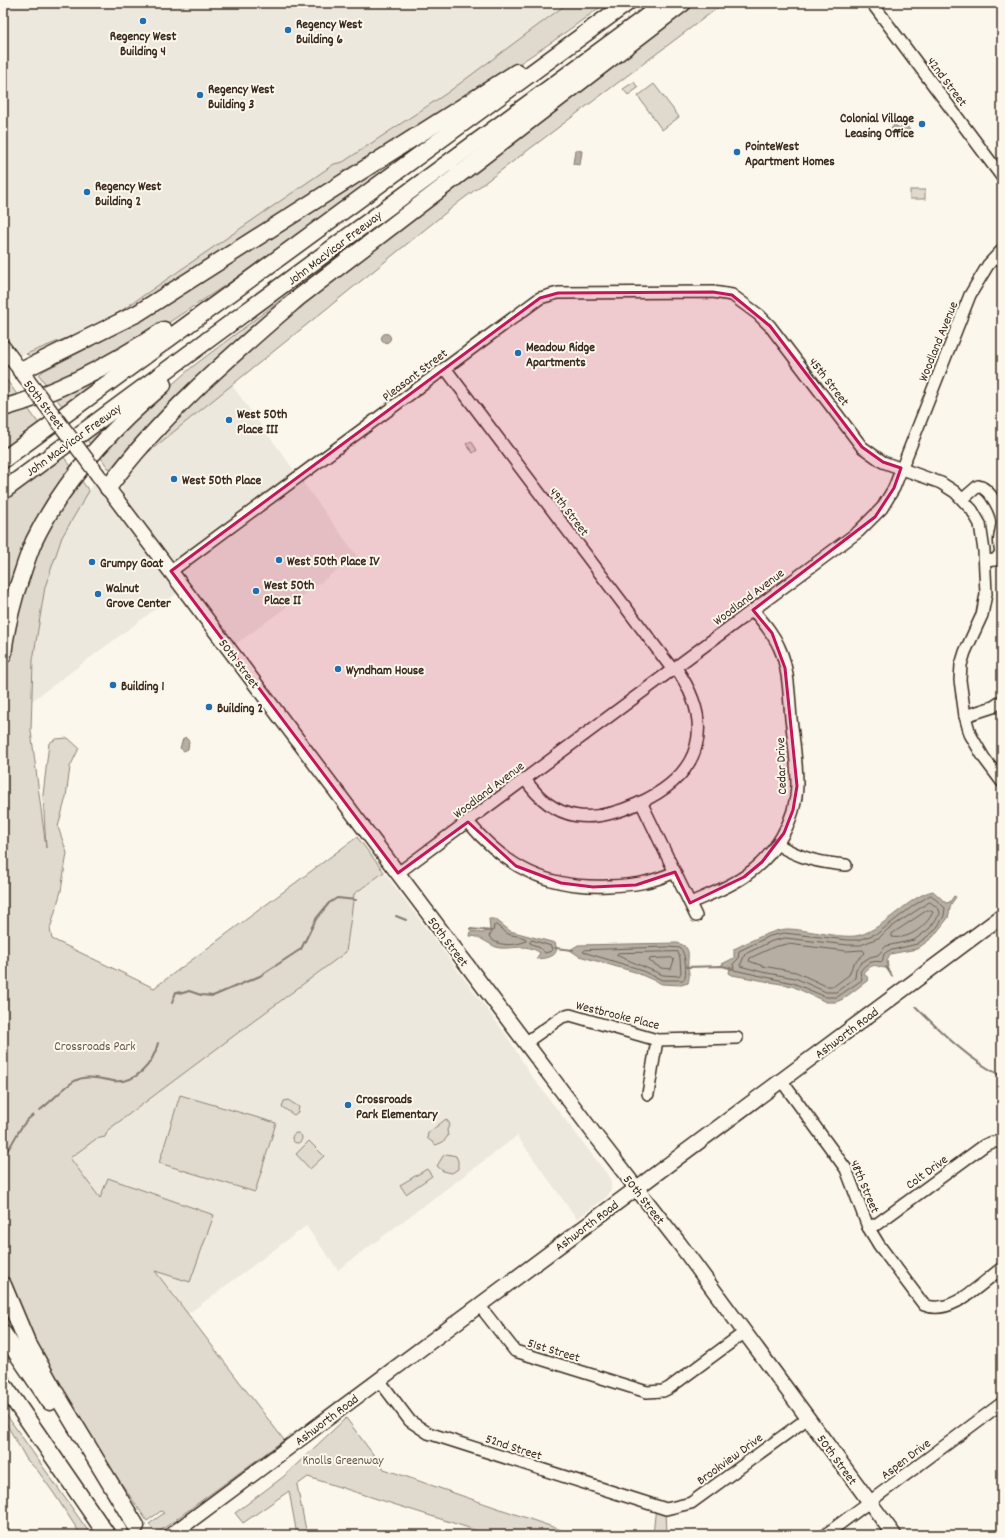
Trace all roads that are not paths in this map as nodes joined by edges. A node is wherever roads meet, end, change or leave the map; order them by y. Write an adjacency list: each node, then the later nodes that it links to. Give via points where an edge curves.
1 (627, 3): 6 (highway, John MacVicar Freeway); 12 (highway, via 138,313)
2 (665, 3): 8 (highway, John MacVicar Freeway)
3 (683, 3): 16 (highway, via 298,298 248,340 184,402 124,466)
4 (872, 3): 5 (street, 42nd Street)
5 (1002, 177)
6 (340, 215): 13 (highway, via 137,348 78,381); 14 (highway, John MacVicar Freeway)
7 (1002, 250): 15 (street, Woodland Avenue, via 988,265 970,295)
8 (284, 284): 17 (highway, John MacVicar Freeway); 22 (highway, via 147,399 81,466 34,541 11,611)
9 (742, 302): 11 (street, Pleasant Street, via 732,296 706,292 547,295 533,302); 15 (street, 45th Street, via 770,326 862,447 883,462)
10 (3, 347): 12 (main road, 50th Street)
11 (445, 368): 20 (street, Pleasant Street); 23 (street, 49th Street)
12 (24, 376): 16 (main road, 50th Street, bridge)
13 (3, 408)
14 (3, 460)
15 (901, 468): 18 (street, 45th Street, via 941,483); 21 (street, Woodland Avenue, via 894,488 875,517)
16 (108, 488): 20 (main road, 50th Street)
17 (3, 491)
18 (963, 499): 19 (street, 45th Street, via 980,524); 19 (street, via 973,489 982,486 1001,518 998,541 1001,553 995,560)
19 (984, 561): 25 (street, 45th Street, via 984,607 961,665 960,680)
20 (171, 571): 33 (main road, 50th Street)
21 (753, 610): 23 (street, Woodland Avenue); 30 (street, Cedar Drive, via 772,633 786,668 796,762 797,786 793,810)
22 (3, 655)
23 (674, 669): 26 (street, Woodland Avenue); 28 (street, 49th Street, via 693,697 698,729 696,746 681,775 669,787)
24 (1002, 701): 25 (street, via 993,707)
25 (965, 716): 27 (street, 45th Street, via 973,743)
26 (525, 779): 28 (street, 49th Street, via 542,800 556,809 579,816 611,815); 29 (street, Woodland Avenue)
27 (1002, 782)
28 (641, 802): 32 (street)
29 (468, 822): 32 (street, via 490,847 516,866 561,883 593,887 636,885); 33 (street, Woodland Avenue)
30 (777, 844): 31 (street, via 811,861); 34 (street, Cedar Drive, via 762,862 744,877)
31 (846, 865)
32 (675, 872): 34 (street)
33 (398, 873): 39 (main road, 50th Street)
34 (690, 902): 35 (street)
35 (696, 916)
36 (1002, 916): 40 (main road, Ashworth Road)
37 (737, 1038): 38 (street, Westbrooke Place)
38 (657, 1040): 39 (street, Westbrooke Place, via 570,1015 562,1017); 41 (street)
39 (525, 1043): 43 (main road, 50th Street)
40 (781, 1080): 43 (main road, Ashworth Road); 44 (street, 48th Street, via 846,1169)
41 (648, 1094)
42 (1002, 1142): 44 (street, Colt Drive, via 985,1145 877,1224)
43 (636, 1188): 47 (main road, Ashworth Road); 49 (main road, 50th Street)
44 (868, 1227): 45 (street, 48th Street, via 924,1305 931,1308 954,1304)
45 (1002, 1268)
46 (3, 1285): 58 (highway, via 27,1342)
47 (479, 1305): 49 (street, 51st Street, via 516,1351 654,1393 669,1388); 50 (main road, Ashworth Road)
48 (3, 1332): 58 (highway)
49 (745, 1332): 55 (main road, 50th Street)
50 (379, 1380): 57 (street, 52nd Street, via 410,1421 428,1433); 59 (main road, Ashworth Road)
51 (3, 1384): 53 (highway)
52 (3, 1388): 53 (highway)
53 (16, 1403): 60 (highway)
54 (1002, 1403): 56 (street, Aspen Drive)
55 (808, 1418): 56 (main road, 50th Street); 57 (street, Brookview Drive, via 691,1503 672,1509)
56 (870, 1502): 61 (street, Aspen Drive); 62 (main road, 50th Street)
57 (662, 1508)
58 (139, 1531)
59 (173, 1533)
60 (107, 1535)
61 (825, 1535)
62 (894, 1535)

